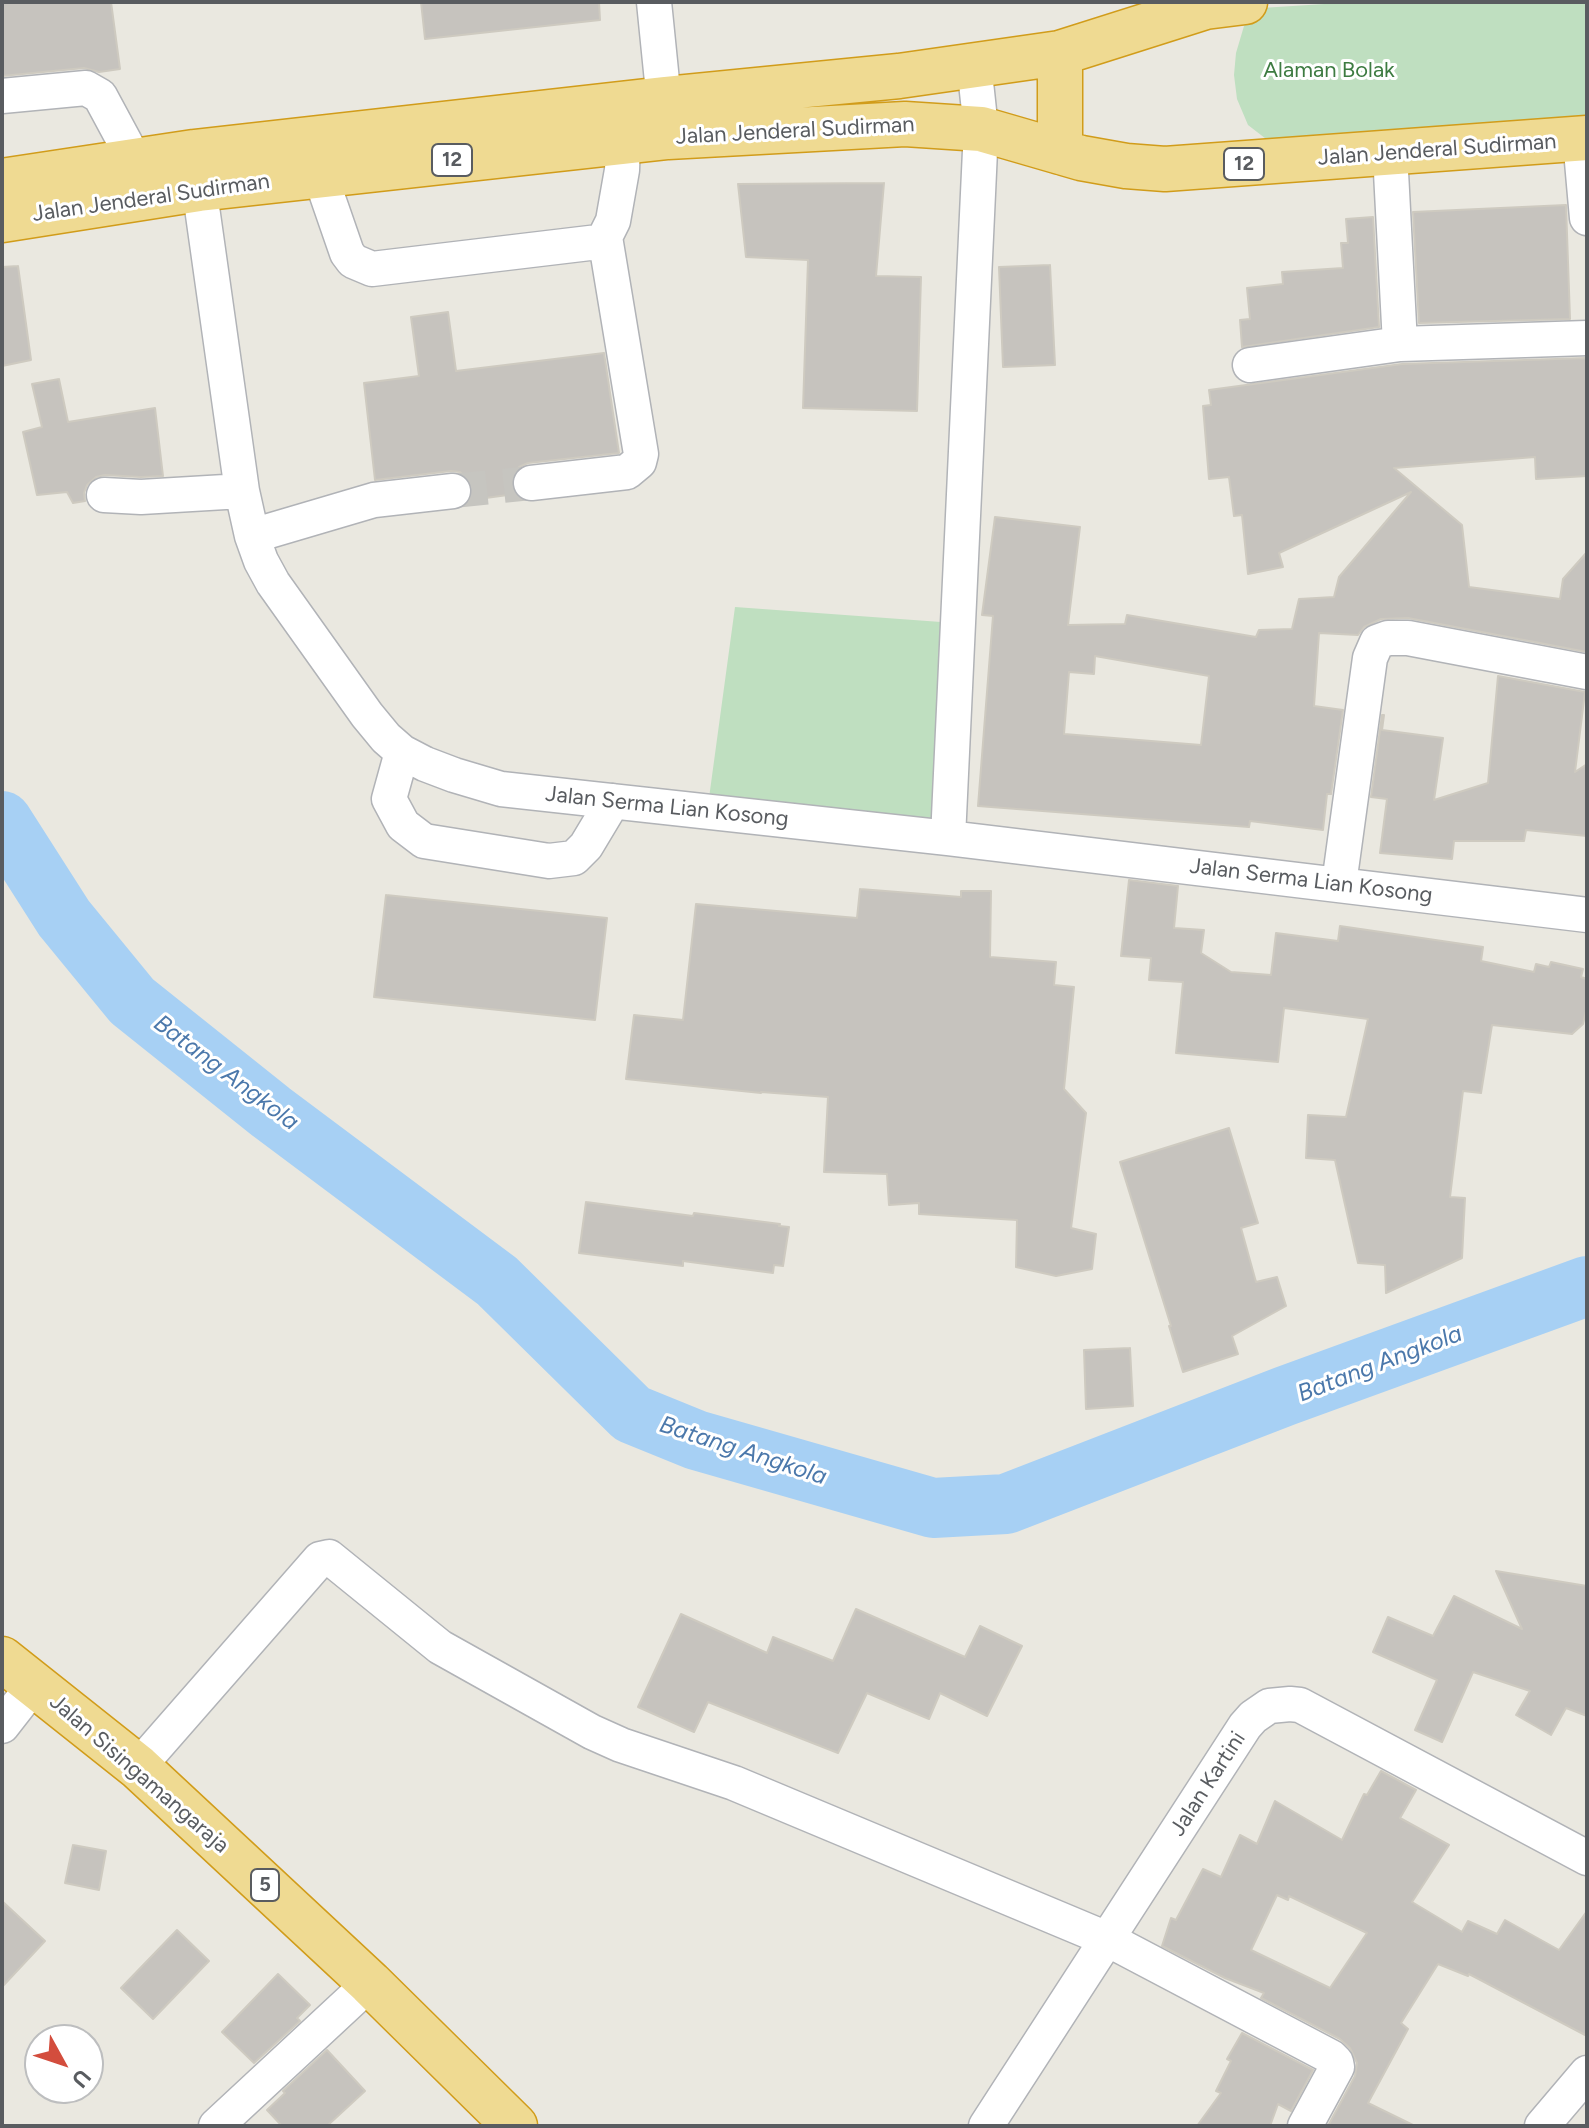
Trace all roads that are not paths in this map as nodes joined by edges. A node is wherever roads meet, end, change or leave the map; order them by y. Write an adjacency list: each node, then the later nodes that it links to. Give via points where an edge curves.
1 (654, 2): 6 (street)
2 (1218, 4): 3 (highway, Jalan Jenderal Sudirman / 12)
3 (1060, 53): 4 (highway, Jalan Jenderal Sudirman / 12); 10 (highway)
4 (974, 64): 6 (highway, Jalan Jenderal Sudirman / 12); 7 (street)
5 (2, 96): 12 (street, via 86,88 100,96)
6 (666, 118): 7 (highway, Jalan Jenderal Sudirman / 12); 9 (highway, Jalan Jenderal Sudirman / 12); 13 (highway, Jalan Jenderal Sudirman / 12)
7 (981, 129): 10 (highway, Jalan Jenderal Sudirman / 12); 30 (street)
8 (1583, 139): 11 (highway, Jalan Jenderal Sudirman / 12); 16 (street)
9 (623, 142): 14 (highway, Jalan Jenderal Sudirman / 12); 18 (street, via 613,221)
10 (1060, 152): 11 (highway, Jalan Jenderal Sudirman / 12, via 1165,169)
11 (1390, 153): 20 (street)
12 (135, 161): 13 (highway, Jalan Jenderal Sudirman / 12); 15 (highway, Jalan Jenderal Sudirman / 12)
13 (196, 170): 14 (highway, Jalan Jenderal Sudirman / 12); 17 (highway, Jalan Jenderal Sudirman / 12); 23 (street, Jalan Serma Lian Kosong)
14 (320, 175): 18 (street, via 347,253 372,269 598,242)
15 (2, 181)
16 (1587, 218)
17 (2, 220)
18 (605, 237): 22 (street, via 639,462 627,472)
19 (1586, 332): 20 (street)
20 (1400, 344): 21 (street)
21 (1250, 365)
22 (531, 483)
23 (242, 491): 25 (street); 26 (street, Jalan Serma Lian Kosong)
24 (453, 491): 26 (street, via 374,500)
25 (104, 495)
26 (252, 536): 28 (street, Jalan Serma Lian Kosong, via 273,583 367,715)
27 (1587, 672): 31 (street, via 1408,638 1377,642 1370,658)
28 (402, 752): 29 (street, Jalan Serma Lian Kosong, via 501,789); 29 (street, via 389,799 403,825 424,841 549,861 574,858)
29 (613, 801): 30 (street, Jalan Serma Lian Kosong)
30 (948, 838): 31 (street, Jalan Serma Lian Kosong)
31 (1339, 884): 32 (street, Jalan Serma Lian Kosong)
32 (1587, 915)
33 (18, 1672): 34 (street); 35 (highway, Jalan Sisingamangaraja / 5)
34 (2, 1726)
35 (138, 1767): 37 (street, via 320,1559 329,1557 440,1647 592,1732 734,1783); 38 (highway, Jalan Sisingamangaraja / 5)
36 (1587, 1858): 37 (street, Jalan Kartini, via 1300,1705 1269,1706 1245,1726)
37 (1107, 1939): 42 (street, Jalan Kartini); 43 (street, via 1334,2059 1337,2067)
38 (370, 1983): 40 (street); 41 (highway, Jalan Sisingamangaraja / 5)
39 (1587, 2073): 44 (street)
40 (216, 2126)
41 (515, 2126)
42 (986, 2126)
43 (1305, 2126)
44 (1542, 2126)

